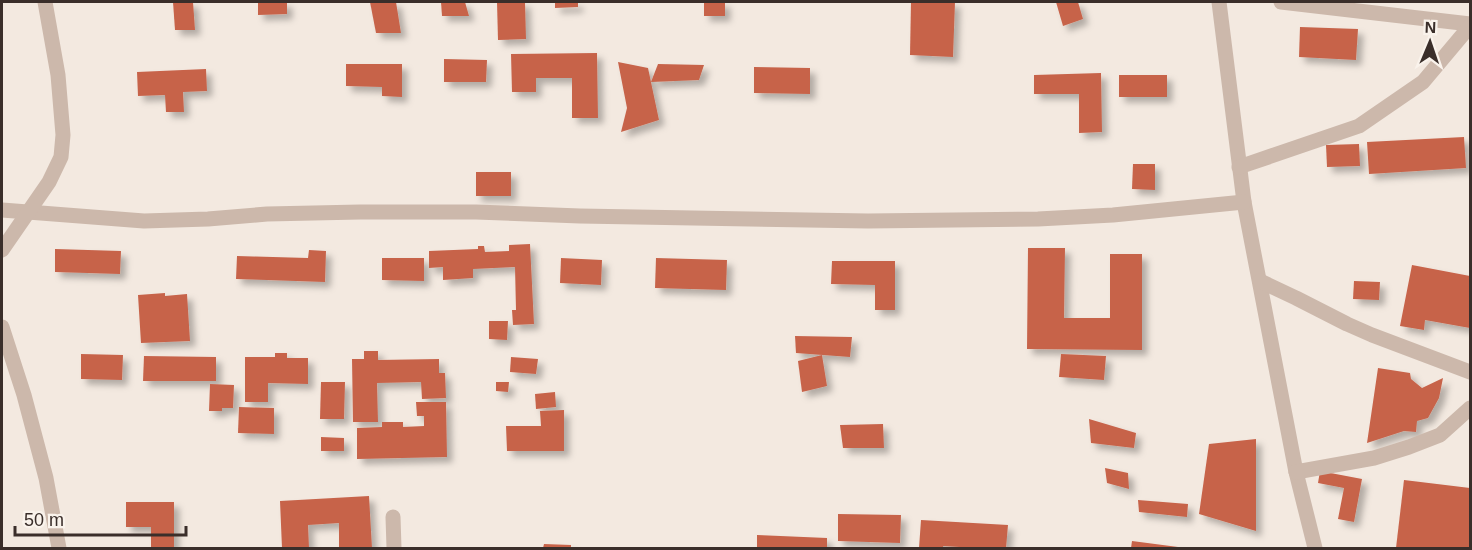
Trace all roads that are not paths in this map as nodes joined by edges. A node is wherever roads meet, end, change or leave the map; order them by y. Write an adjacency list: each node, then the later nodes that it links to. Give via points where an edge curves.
1 (45, 2): 8 (street, via 58,75 63,135 61,157 50,182)
2 (1219, 2): 5 (street)
3 (1281, 2): 4 (street)
4 (1470, 25): 5 (street, via 1423,82 1359,126)
5 (1239, 166): 6 (street)
6 (1244, 202): 8 (street, via 1038,219 868,221 441,212 267,214 144,221); 10 (street)
7 (2, 210): 8 (street)
8 (28, 211): 9 (street)
9 (2, 250)
10 (1260, 281): 12 (street, via 1372,335); 14 (street)
11 (2, 327): 16 (street, via 30,416)
12 (1470, 372)
13 (1470, 408): 14 (street, via 1440,435 1409,447 1374,458)
14 (1296, 472): 18 (street)
15 (393, 518): 17 (street)
16 (59, 549)
17 (394, 549)
18 (1315, 549)

